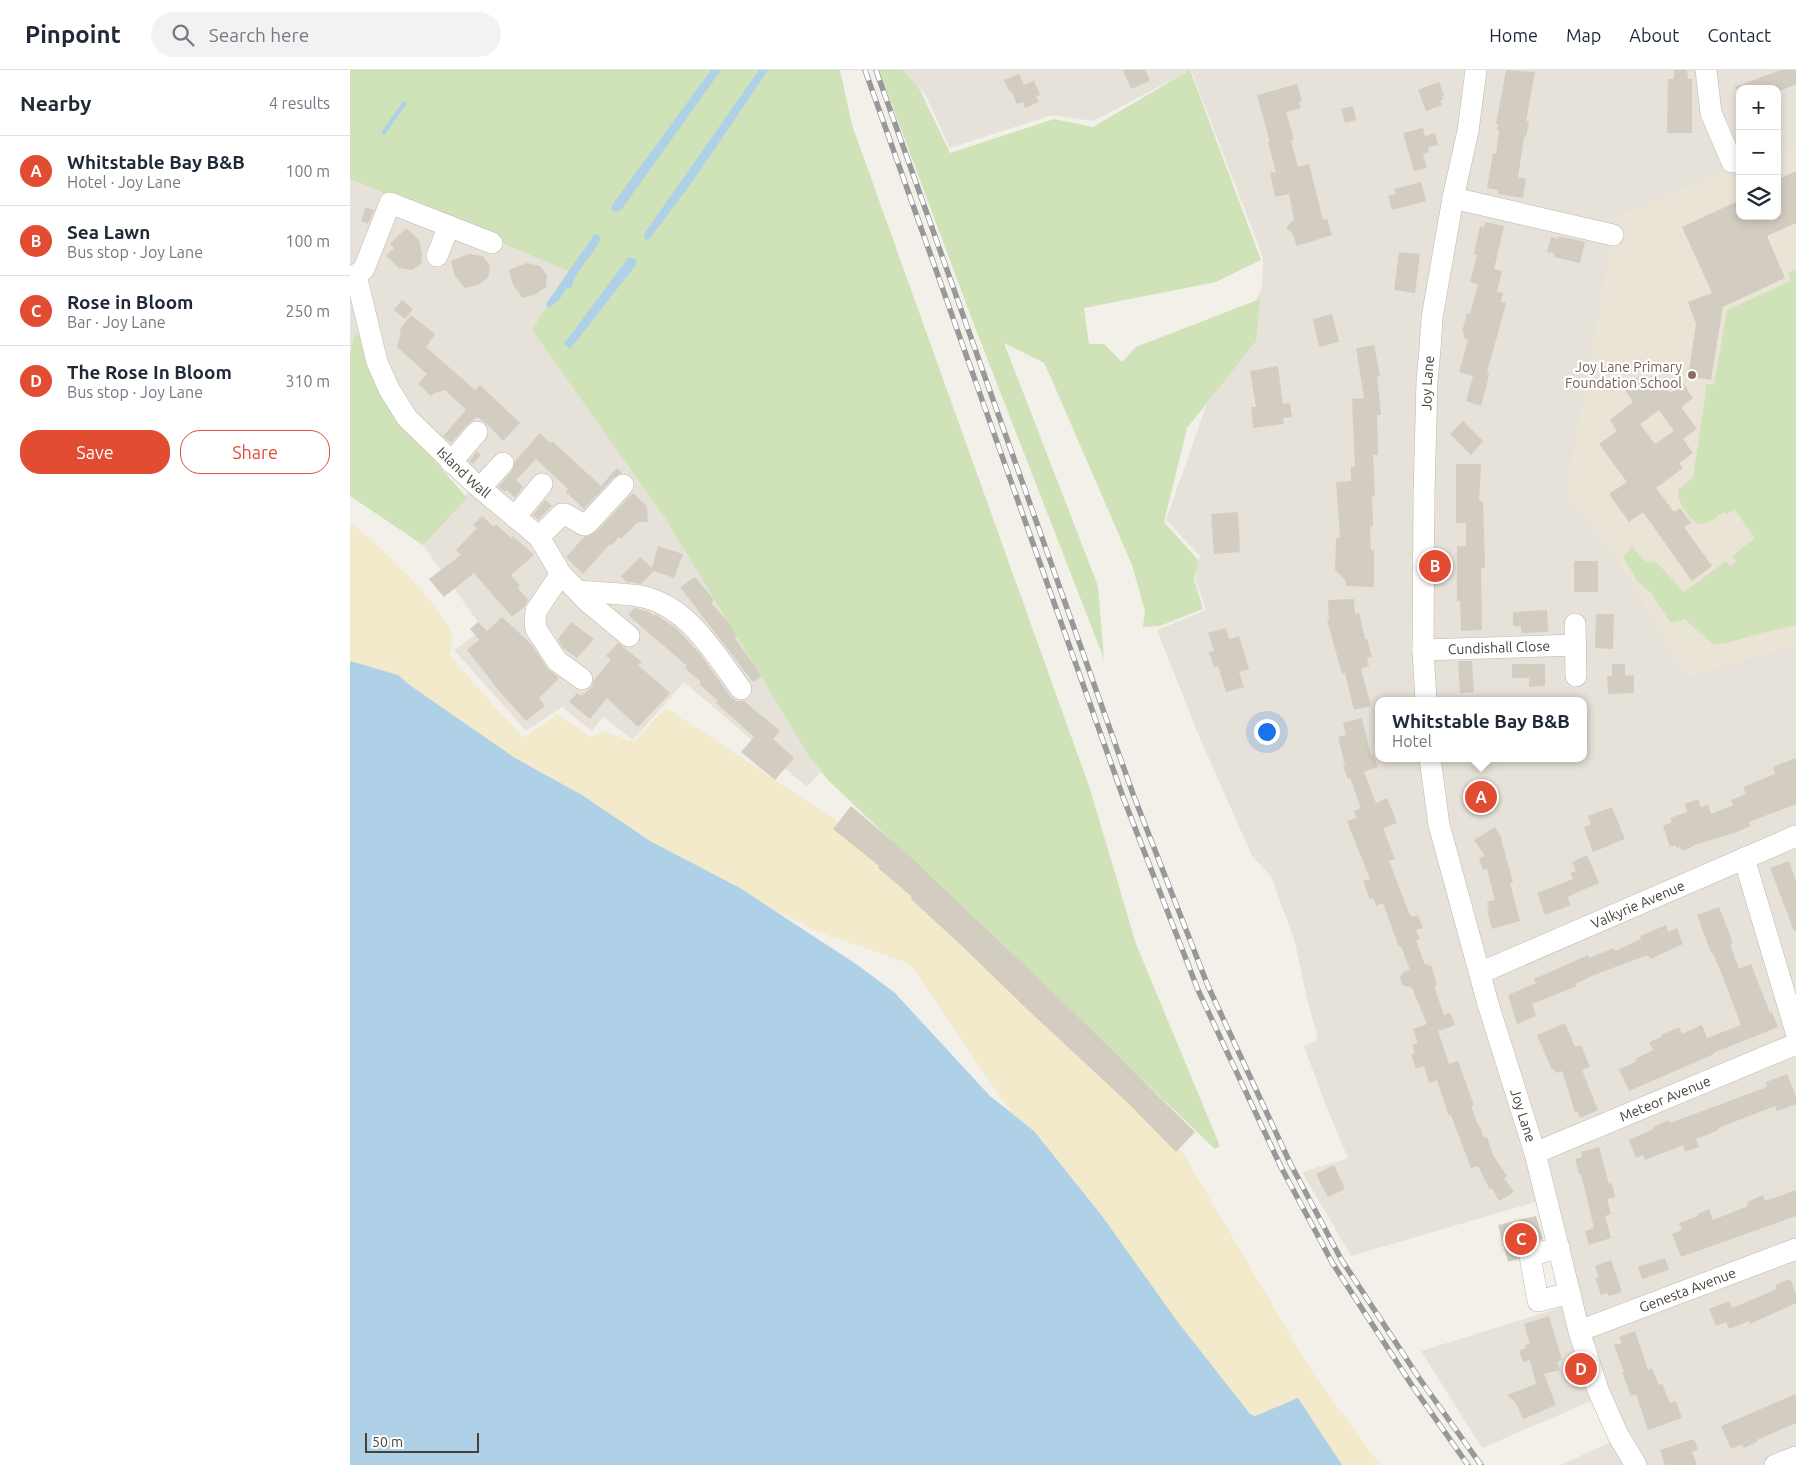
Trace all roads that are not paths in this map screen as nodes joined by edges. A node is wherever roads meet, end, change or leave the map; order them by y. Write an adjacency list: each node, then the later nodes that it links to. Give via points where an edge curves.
1 (1476, 70): 4 (street, Joy Lane, via 1468,130)
2 (1706, 70): 3 (street, via 1711,113)
3 (1732, 162)
4 (1453, 198): 6 (street); 22 (street, Joy Lane, via 1432,318 1427,382)
5 (449, 226): 7 (street, Island Wall); 8 (street); 9 (street, Island Wall, via 390,203 364,269)
6 (1613, 235)
7 (492, 243)
8 (437, 256)
9 (353, 274): 10 (street, Island Wall)
10 (358, 317): 12 (street, Island Wall, via 396,402 407,418)
11 (477, 432): 12 (street)
12 (451, 462): 16 (street, Island Wall)
13 (503, 462): 16 (street)
14 (542, 484): 17 (street)
15 (623, 484): 18 (street, via 588,523 584,525 562,514)
16 (480, 488): 17 (street, Island Wall)
17 (515, 517): 18 (street, Island Wall)
18 (539, 537): 19 (street, Island Wall)
19 (561, 574): 20 (street, Island Wall); 24 (street, via 536,612 534,622 557,661)
20 (578, 591): 21 (street, Island Wall); 25 (street, via 640,596 666,606 694,626)
21 (629, 636)
22 (1423, 650): 23 (street, Cundishall Close, via 1575,635); 26 (street, Joy Lane)
23 (1576, 676)
24 (582, 679)
25 (742, 689)
26 (1426, 697)
27 (1431, 762): 30 (street, Joy Lane, via 1439,825)
28 (1796, 836): 29 (street, Valkyrie Avenue)
29 (1744, 858): 30 (street, Valkyrie Avenue); 31 (street)
30 (1480, 973): 33 (street, Joy Lane)
31 (1796, 1032)
32 (1796, 1044): 33 (street, Meteor Avenue)
33 (1535, 1153): 34 (street, Joy Lane)
34 (1559, 1247): 36 (street, Joy Lane); 36 (street, via 1530,1256 1538,1301)
35 (1796, 1249): 37 (street, Genesta Avenue)
36 (1570, 1293): 37 (street, Joy Lane)
37 (1580, 1331): 39 (street, Joy Lane, via 1598,1390)
38 (1796, 1457): 40 (street)
39 (1636, 1465)
40 (1775, 1465)

